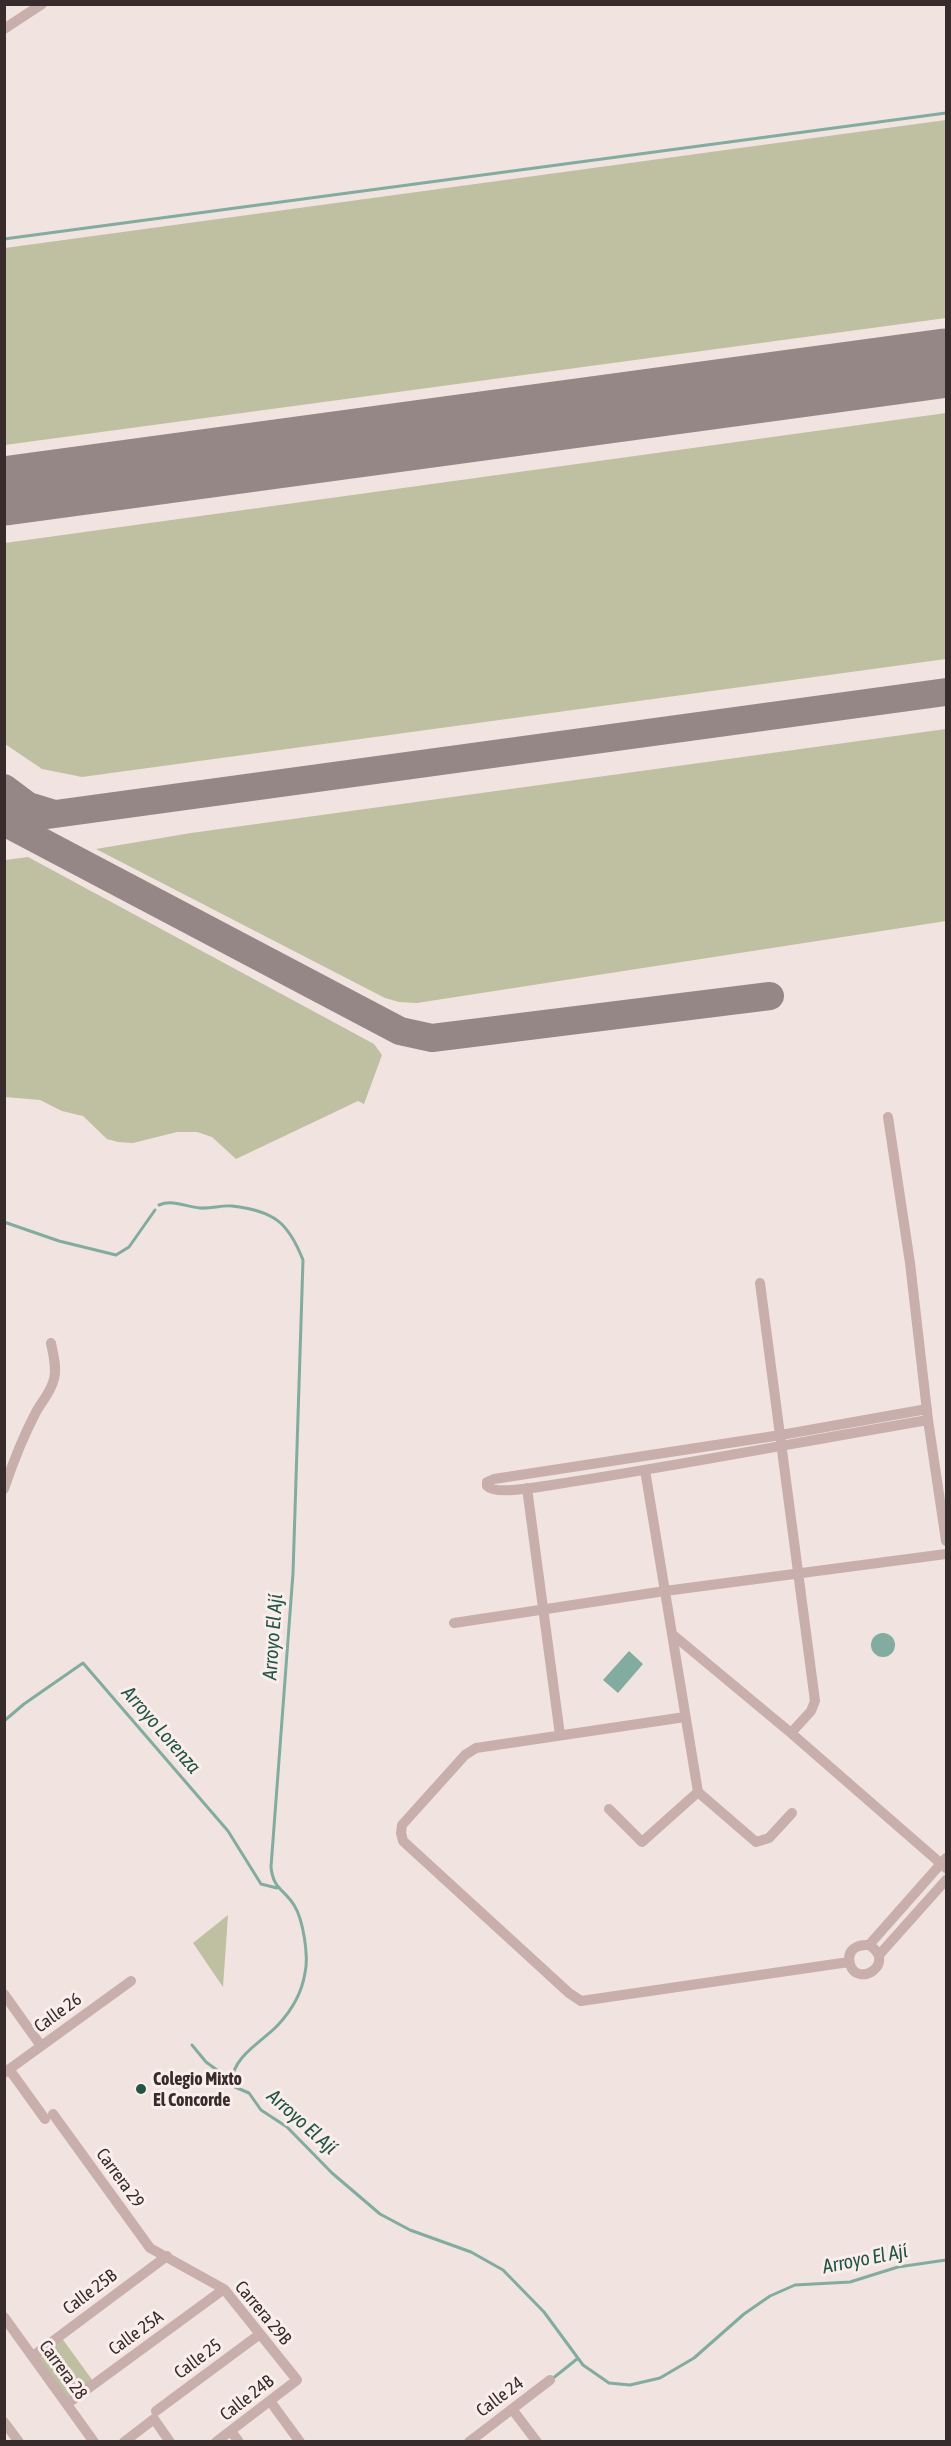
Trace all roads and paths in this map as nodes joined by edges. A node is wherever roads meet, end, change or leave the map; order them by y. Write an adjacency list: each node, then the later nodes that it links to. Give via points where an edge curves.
1 (42, 4): 2 (street)
2 (4, 29)
3 (888, 1117): 6 (street)
4 (760, 1283): 7 (street)
5 (51, 1342): 10 (street, via 55,1370 51,1389 21,1443)
6 (927, 1414): 7 (street); 11 (street)
7 (781, 1440): 8 (street); 9 (street, via 487,1482 489,1489 494,1490); 13 (street)
8 (645, 1470): 9 (street); 14 (street)
9 (527, 1488): 15 (street)
10 (4, 1489)
11 (946, 1541)
12 (946, 1554): 13 (street)
13 (798, 1573): 14 (street); 19 (street, via 815,1701)
14 (664, 1591): 15 (street); 17 (street)
15 (544, 1610): 16 (street); 20 (street)
16 (454, 1623)
17 (672, 1634): 18 (street); 19 (street)
18 (685, 1717): 20 (street); 21 (street)
19 (791, 1733): 24 (street)
20 (560, 1735): 28 (street, via 471,1751 402,1826 401,1833 410,1850 569,1993 581,2001 592,2001)
21 (698, 1792): 22 (street, via 642,1842); 23 (street, via 756,1842 769,1838)
22 (609, 1809)
23 (792, 1813)
24 (945, 1863): 26 (street)
25 (946, 1880): 27 (street)
26 (869, 1945): 27 (street); 28 (street, via 854,1948)
27 (879, 1956): 28 (street, via 879,1964 866,1975 858,1974)
28 (849, 1962)
29 (131, 1982): 31 (street, Calle 26)
30 (4, 1994): 31 (street)
31 (41, 2046): 32 (street, Calle 26)
32 (7, 2071): 33 (street, Carrera 29, via 49,2116 150,2248)
33 (167, 2256): 34 (street, Carrera 29B); 37 (street, Calle 25B)
34 (224, 2289): 36 (street, Carrera 29B); 41 (street, Calle 25A)
35 (4, 2317): 37 (street, Carrera 28)
36 (260, 2334): 38 (street, Carrera 29B); 43 (street, Calle 25)
37 (33, 2356): 41 (street, Carrera 28)
38 (297, 2380): 40 (street, Calle 24B)
39 (550, 2380): 42 (street, Calle 24)
40 (270, 2401): 45 (street, Calle 24B); 52 (street)
41 (67, 2404): 47 (street, Carrera 28)
42 (512, 2409): 53 (street, Calle 24); 54 (street)
43 (155, 2415): 48 (street, Calle 25); 49 (street)
44 (4, 2422): 46 (street)
45 (231, 2431): 50 (street, Calle 24B); 51 (street)
46 (19, 2442)
47 (94, 2442)
48 (124, 2442)
49 (170, 2442)
50 (216, 2442)
51 (239, 2442)
52 (300, 2442)
53 (469, 2442)
54 (537, 2442)

